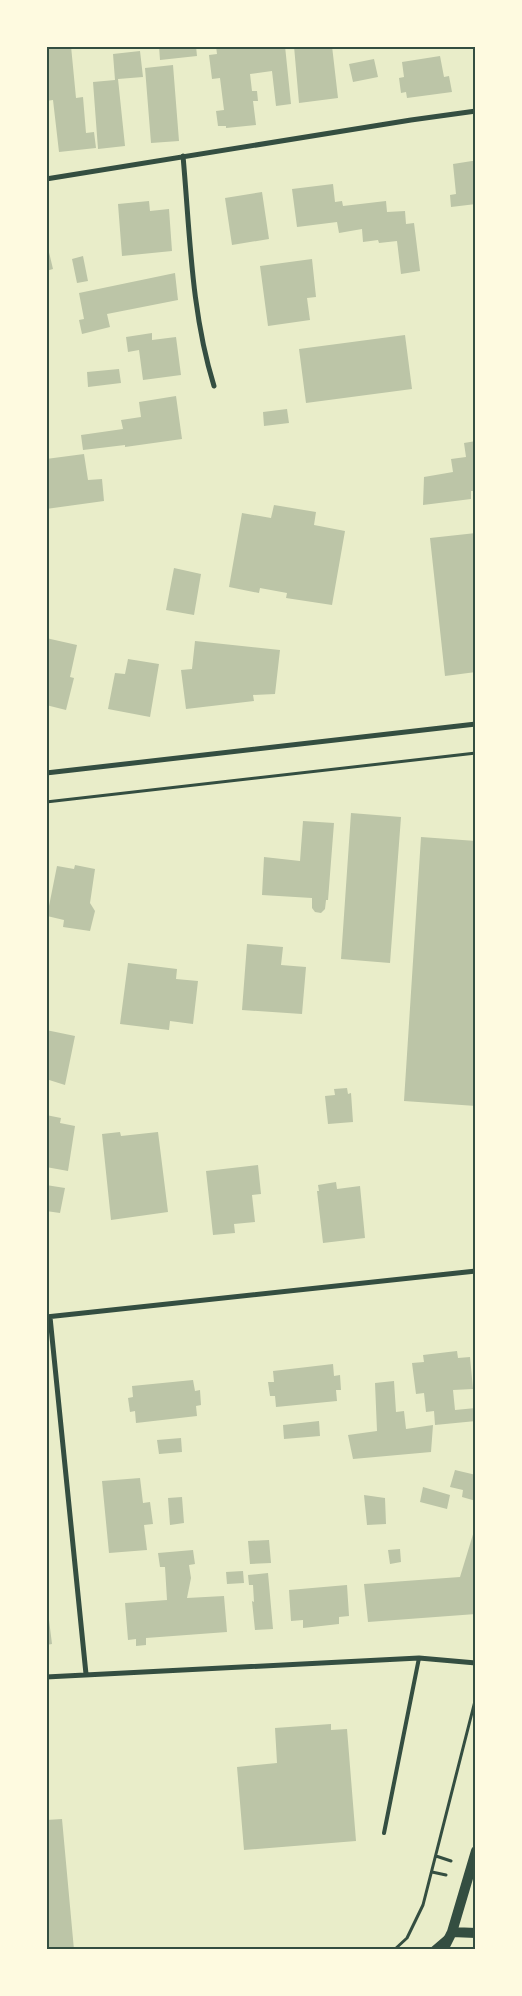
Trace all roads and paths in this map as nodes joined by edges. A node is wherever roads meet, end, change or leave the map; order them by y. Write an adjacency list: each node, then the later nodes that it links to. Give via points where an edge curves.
1 (476, 111): 2 (street)
2 (183, 156): 3 (street); 4 (street, via 197,310)
3 (46, 179)
4 (214, 386)
5 (476, 724): 7 (street)
6 (476, 753): 8 (path)
7 (46, 773)
8 (46, 802)
9 (476, 1271): 10 (street)
10 (48, 1317): 13 (street)
11 (419, 1658): 12 (street); 13 (street); 16 (lane)
12 (476, 1663)
13 (86, 1674): 14 (street)
14 (46, 1677)
15 (476, 1697): 20 (path, via 423,1905 407,1938)
16 (384, 1833)
17 (476, 1851): 18 (main road)
18 (452, 1932): 19 (main road); 21 (street); 22 (main road)
19 (476, 1933)
20 (394, 1950)
21 (432, 1950)
22 (442, 1950)

